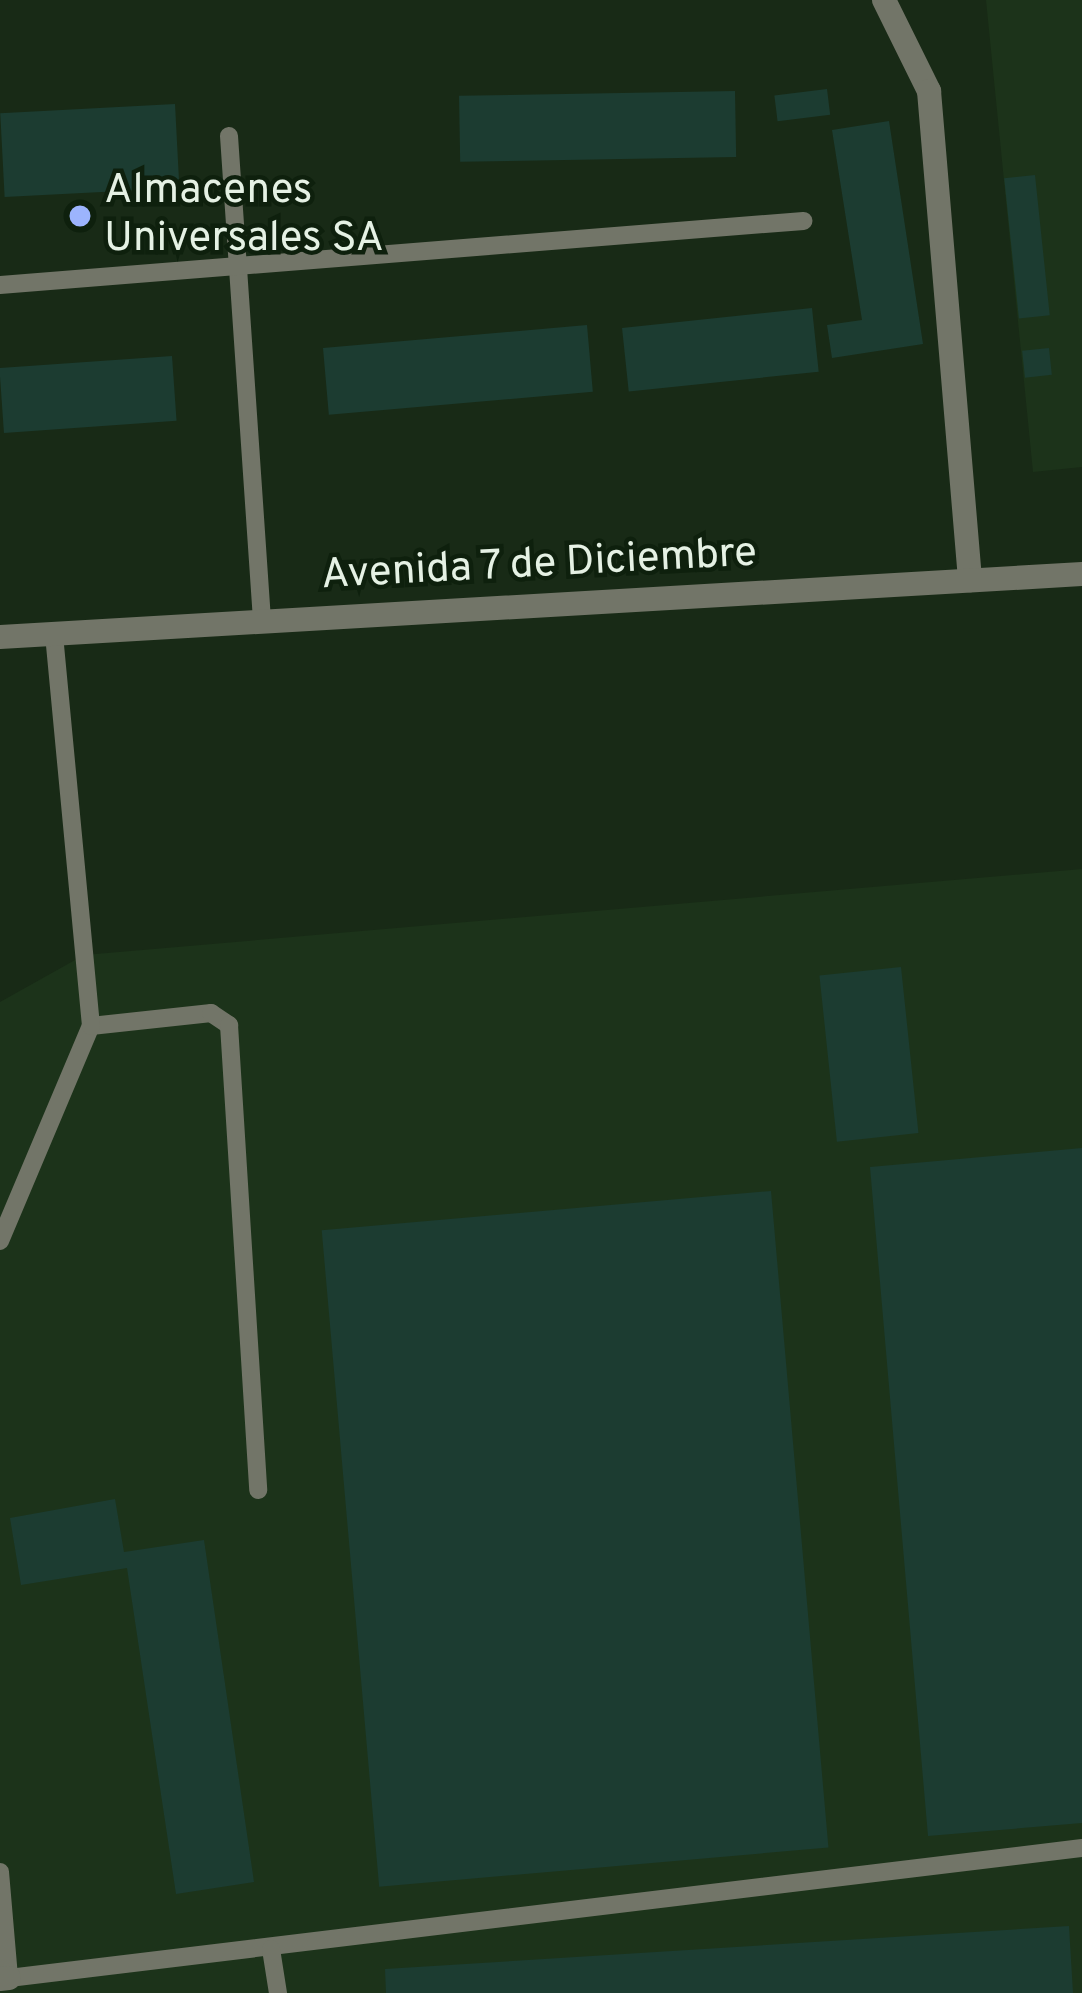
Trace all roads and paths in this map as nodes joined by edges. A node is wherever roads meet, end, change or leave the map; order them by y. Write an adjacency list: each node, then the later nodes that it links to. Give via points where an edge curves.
1 (884, 0): 7 (street, via 929,91)
2 (229, 136): 4 (lane)
3 (803, 221): 4 (lane)
4 (238, 266): 5 (lane); 8 (lane)
5 (0, 285)
6 (1082, 574): 7 (street, Avenida 7 de Diciembre)
7 (970, 580): 8 (street, Avenida 7 de Diciembre)
8 (262, 621): 9 (street, Avenida 7 de Diciembre)
9 (54, 634): 10 (street, Avenida 7 de Diciembre); 11 (lane)
10 (0, 637)
11 (91, 1026): 12 (lane); 13 (lane, via 211,1013 229,1025)
12 (0, 1240)
13 (259, 1490)
14 (1082, 1847): 16 (lane)
15 (0, 1872): 17 (lane)
16 (271, 1948): 17 (lane); 18 (lane)
17 (4, 1978)
18 (278, 1993)

